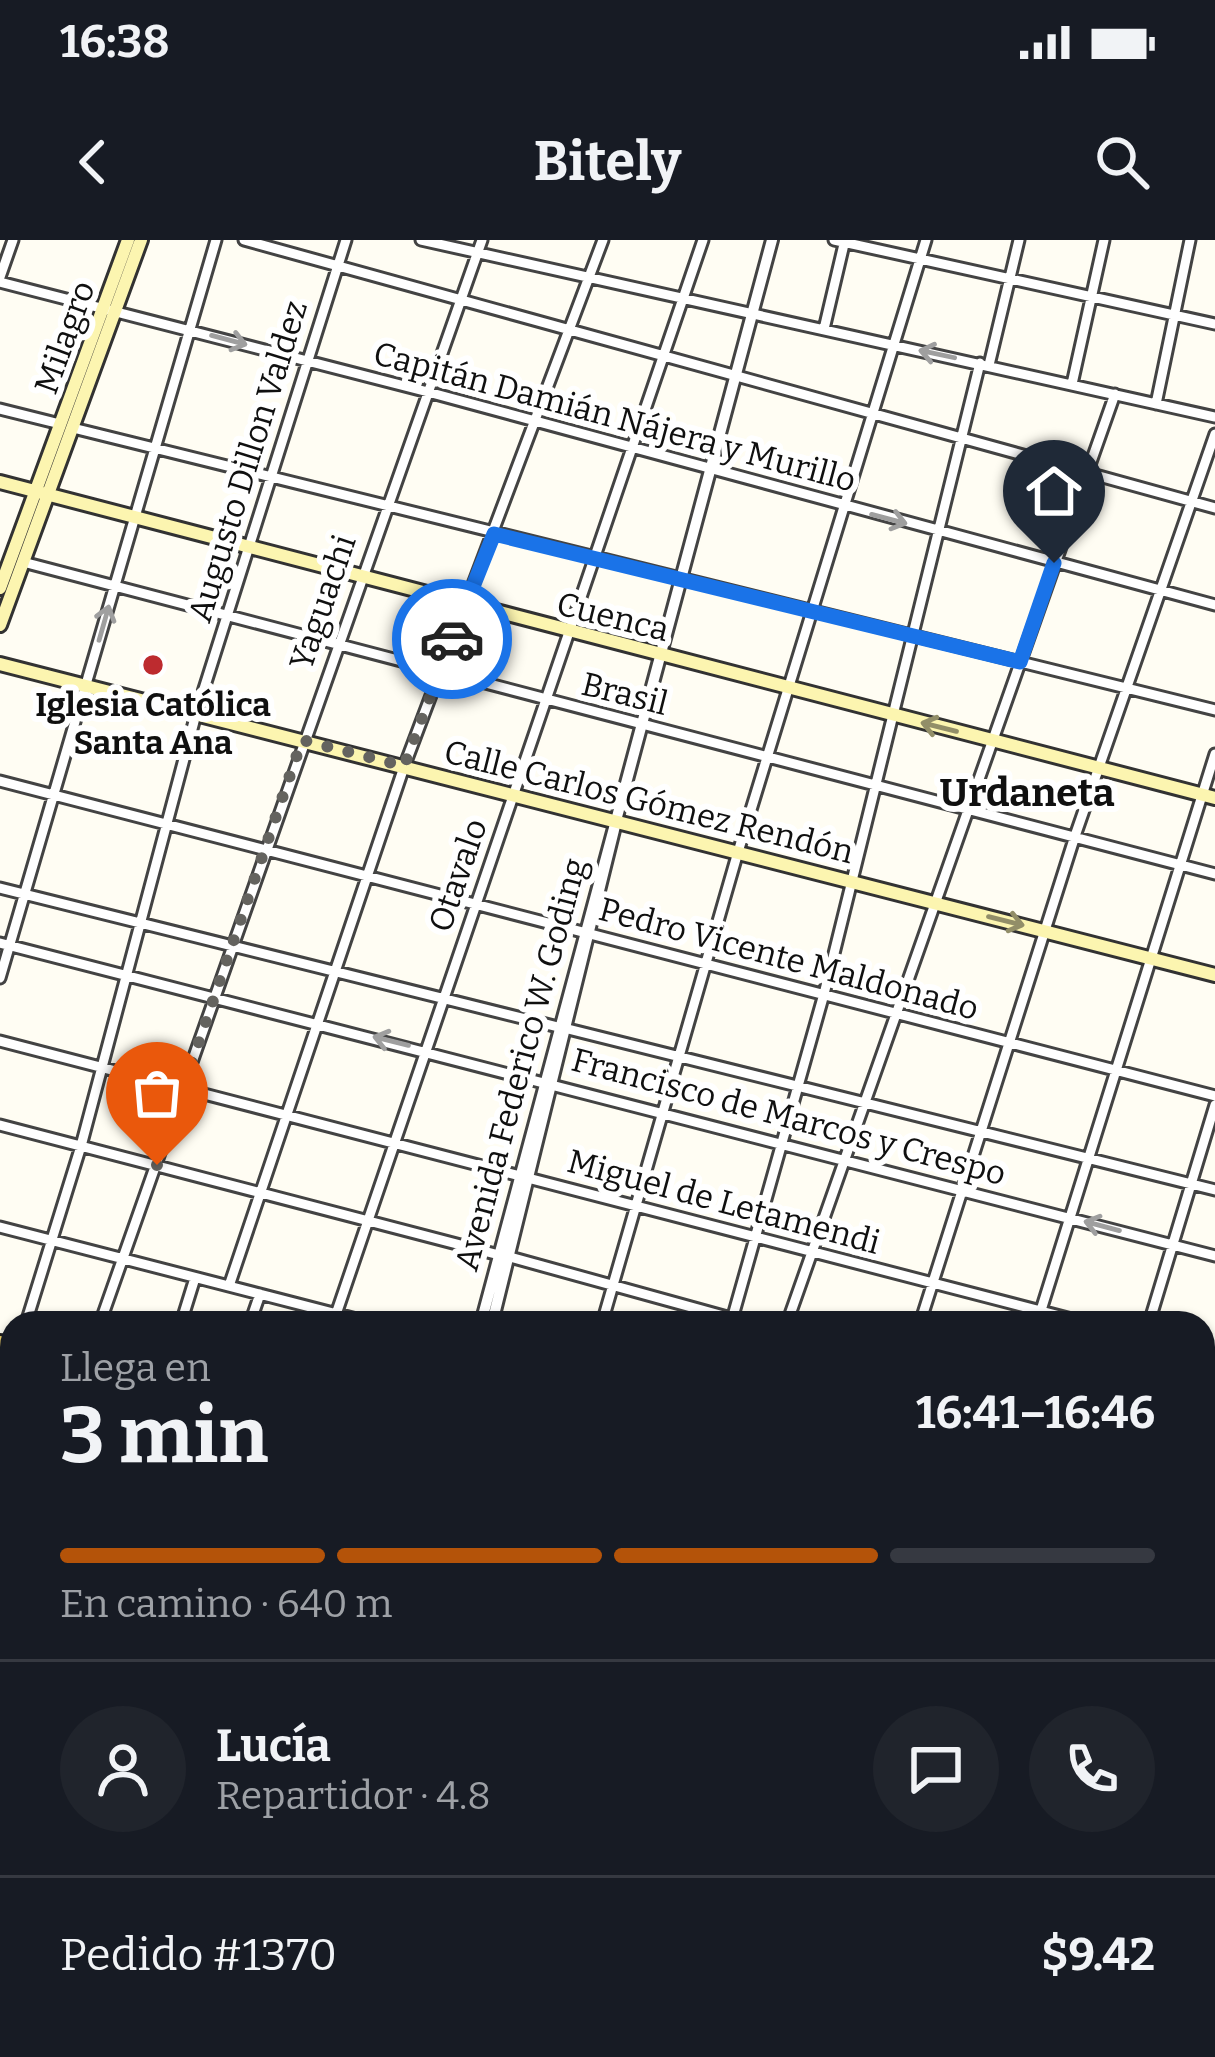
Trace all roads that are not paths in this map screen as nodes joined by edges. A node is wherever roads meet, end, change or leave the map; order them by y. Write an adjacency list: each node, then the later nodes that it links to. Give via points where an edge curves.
1 (13, 240): 21 (street)
2 (128, 240): 26 (main road, Milagro)
3 (141, 240): 26 (main road, Milagro)
4 (216, 240): 31 (street)
5 (244, 240): 19 (street)
6 (346, 240): 19 (street, Augusto Dillon Valdez)
7 (421, 240): 17 (street)
8 (482, 240): 17 (street, Yaguachi)
9 (603, 240): 22 (street)
10 (703, 240): 24 (street, Otavalo)
11 (772, 240): 27 (street, Avenida Federico W. Goding)
12 (926, 240): 18 (street)
13 (1019, 240): 20 (street)
14 (1104, 240): 23 (street)
15 (1190, 240): 28 (street)
16 (842, 241): 18 (street); 30 (street)
17 (477, 253): 22 (street); 25 (street, Yaguachi)
18 (920, 260): 20 (street); 33 (street)
19 (338, 266): 25 (street); 35 (street, Augusto Dillon Valdez)
20 (1010, 279): 23 (street); 36 (street)
21 (0, 280): 26 (street, Capitán Damián Nájera y Murillo)
22 (588, 280): 24 (street); 32 (street)
23 (1091, 297): 28 (street); 38 (street)
24 (683, 298): 27 (street); 34 (street, Otavalo)
25 (462, 300): 32 (street); 39 (street, Yaguachi)
26 (110, 309): 31 (street, Capitán Damián Nájera y Murillo); 46 (main road, Milagro)
27 (752, 313): 30 (street); 37 (street, Avenida Federico W. Goding)
28 (1174, 316): 29 (street); 41 (street)
29 (1215, 324)
30 (824, 328): 33 (street)
31 (190, 330): 35 (street, Capitán Damián Nájera y Murillo, one-way to 35); 49 (street)
32 (570, 330): 34 (street); 45 (street)
33 (890, 345): 36 (street, one-way to 33); 43 (street)
34 (663, 356): 37 (street); 50 (street, Otavalo)
35 (308, 361): 39 (street, Capitán Damián Nájera y Murillo); 53 (street, Augusto Dillon Valdez)
36 (984, 364): 38 (street); 48 (street)
37 (736, 376): 43 (street); 51 (street, Avenida Federico W. Goding)
38 (1072, 385): 40 (street)
39 (428, 392): 45 (street, Capitán Damián Nájera y Murillo); 58 (street, Yaguachi)
40 (1115, 394): 41 (street); 52 (street)
41 (1156, 404): 44 (street)
42 (0, 409): 46 (street)
43 (870, 411): 48 (street); 57 (street)
44 (1215, 417)
45 (536, 421): 50 (street, Capitán Damián Nájera y Murillo); 62 (street)
46 (67, 426): 49 (street); 55 (main road, Milagro)
47 (1215, 434): 56 (street)
48 (962, 436): 52 (street); 61 (street)
49 (154, 447): 53 (street); 60 (street)
50 (632, 447): 51 (street, Capitán Damián Nájera y Murillo); 64 (street, Otavalo)
51 (711, 469): 57 (street, Capitán Damián Nájera y Murillo); 68 (street, Avenida Federico W. Goding)
52 (1089, 473): 56 (street); 66 (street)
53 (270, 477): 58 (street); 63 (street, Augusto Dillon Valdez)
54 (0, 482): 55 (main road, Cuenca)
55 (42, 493): 60 (main road, Cuenca); 65 (main road)
56 (1192, 501): 59 (street); 71 (street)
57 (842, 506): 61 (street, Capitán Damián Nájera y Murillo, one-way to 61); 74 (street)
58 (383, 508): 62 (street); 67 (street, Yaguachi)
59 (1215, 508)
60 (134, 518): 63 (main road, Cuenca); 69 (street)
61 (939, 532): 66 (street, Capitán Damián Nájera y Murillo); 78 (street)
62 (494, 534): 64 (street); 73 (street)
63 (247, 548): 67 (main road, Cuenca); 75 (street, Augusto Dillon Valdez)
64 (595, 558): 68 (street); 77 (street, Otavalo)
65 (11, 559): 69 (street, Brasil); 70 (main road); 76 (main road)
66 (1054, 563): 71 (street, Capitán Damián Nájera y Murillo); 81 (street)
67 (360, 578): 73 (main road, Cuenca); 79 (street, Yaguachi)
68 (680, 579): 74 (street); 80 (street, Avenida Federico W. Goding)
69 (114, 586): 75 (street, Brasil); 84 (street, one-way to 69)
70 (0, 588)
71 (1160, 590): 72 (street, Capitán Damián Nájera y Murillo); 86 (street)
72 (1215, 605)
73 (464, 606): 77 (main road, Cuenca); 83 (street)
74 (812, 610): 78 (street); 85 (street)
75 (227, 616): 79 (street, Brasil); 89 (street, Augusto Dillon Valdez)
76 (0, 626)
77 (569, 633): 80 (main road, Cuenca); 87 (street, Otavalo)
78 (914, 635): 81 (street); 90 (street)
79 (336, 646): 83 (street, Brasil); 92 (street, Yaguachi)
80 (660, 656): 85 (main road, Cuenca); 91 (street, Avenida Federico W. Goding)
81 (1020, 662): 86 (street); 93 (street)
82 (0, 664): 84 (main road, Calle Carlos Gómez Rendón)
83 (439, 672): 87 (street, Brasil); 96 (street)
84 (85, 686): 89 (main road, Calle Carlos Gómez Rendón); 101 (street)
85 (787, 688): 90 (main road, Cuenca); 95 (street)
86 (1126, 690): 88 (street); 97 (street)
87 (544, 700): 91 (street, Brasil); 100 (street, Otavalo)
88 (1215, 710)
89 (196, 715): 92 (main road, Calle Carlos Gómez Rendón); 105 (street, Augusto Dillon Valdez)
90 (893, 716): 93 (main road, Cuenca, one-way to 90); 99 (street)
91 (642, 725): 95 (street, Brasil); 104 (street, Avenida Federico W. Goding)
92 (302, 740): 96 (main road, Calle Carlos Gómez Rendón); 107 (street, Yaguachi)
93 (993, 741): 97 (main road, Cuenca); 103 (street)
94 (1215, 754): 102 (street)
95 (767, 757): 99 (street, Brasil); 108 (street)
96 (404, 766): 100 (main road, Calle Carlos Gómez Rendón); 111 (street)
97 (1100, 768): 102 (main road, Cuenca); 106 (street)
98 (0, 781): 101 (street, Pedro Vicente Maldonado)
99 (876, 785): 103 (street, Brasil); 112 (street)
100 (513, 794): 104 (main road, Calle Carlos Gómez Rendón); 116 (street, Otavalo)
101 (53, 795): 105 (street, Pedro Vicente Maldonado); 114 (street)
102 (1208, 796): 109 (street)
103 (970, 808): 106 (street, Brasil); 115 (street)
104 (615, 820): 108 (main road, Calle Carlos Gómez Rendón); 119 (street, Avenida Federico W. Goding)
105 (166, 824): 107 (street, Pedro Vicente Maldonado); 117 (street, Augusto Dillon Valdez)
106 (1075, 836): 109 (street, Brasil); 118 (street)
107 (264, 849): 111 (street, Pedro Vicente Maldonado); 121 (street, Yaguachi)
108 (737, 852): 112 (main road, Calle Carlos Gómez Rendón); 123 (street)
109 (1179, 865): 110 (street, Brasil); 122 (street)
110 (1215, 874)
111 (368, 876): 116 (street, Pedro Vicente Maldonado); 124 (street)
112 (851, 881): 115 (main road, Calle Carlos Gómez Rendón); 128 (street)
113 (0, 888): 114 (street)
114 (25, 894): 117 (street); 120 (street)
115 (937, 903): 118 (main road, Calle Carlos Gómez Rendón, one-way to 118); 131 (street)
116 (476, 904): 119 (street, Pedro Vicente Maldonado); 130 (street, Otavalo)
117 (139, 922): 121 (street); 125 (street, Augusto Dillon Valdez)
118 (1045, 931): 122 (main road, Calle Carlos Gómez Rendón); 135 (street)
119 (587, 933): 123 (street, Pedro Vicente Maldonado); 133 (street, Avenida Federico W. Goding)
120 (5, 944): 125 (street, Francisco de Marcos y Crespo); 127 (street)
121 (231, 946): 124 (street); 129 (street, Yaguachi)
122 (1149, 958): 126 (main road, Calle Carlos Gómez Rendón); 139 (street)
123 (706, 963): 128 (street, Pedro Vicente Maldonado); 137 (street)
124 (335, 971): 130 (street); 132 (street)
125 (126, 974): 129 (street, Francisco de Marcos y Crespo); 138 (street, Augusto Dillon Valdez)
126 (1215, 974)
127 (0, 977)
128 (824, 994): 131 (street, Pedro Vicente Maldonado); 141 (street)
129 (213, 997): 132 (street, Francisco de Marcos y Crespo); 142 (street, Yaguachi)
130 (443, 999): 133 (street); 136 (street, Otavalo)
131 (900, 1015): 135 (street, Pedro Vicente Maldonado); 144 (street)
132 (318, 1023): 136 (street, Francisco de Marcos y Crespo, one-way to 132); 146 (street)
133 (563, 1028): 137 (street); 140 (street, Avenida Federico W. Goding)
134 (0, 1041): 138 (street, Miguel de Letamendi)
135 (1007, 1042): 139 (street, Pedro Vicente Maldonado); 148 (street)
136 (426, 1051): 140 (street, Francisco de Marcos y Crespo); 149 (street, Otavalo)
137 (680, 1053): 141 (street); 145 (street)
138 (101, 1067): 142 (street, Miguel de Letamendi); 151 (street, Augusto Dillon Valdez)
139 (1112, 1070): 143 (street, Pedro Vicente Maldonado); 153 (street)
140 (550, 1082): 145 (street, Francisco de Marcos y Crespo); 155 (street, Avenida Federico W. Goding)
141 (797, 1084): 144 (street); 150 (street)
142 (182, 1088): 146 (street, Miguel de Letamendi); 154 (street, Yaguachi)
143 (1215, 1101): 156 (street)
144 (865, 1103): 148 (street); 152 (street)
145 (662, 1113): 150 (street, Francisco de Marcos y Crespo); 160 (street)
146 (286, 1115): 149 (street, Miguel de Letamendi); 159 (street)
147 (0, 1125): 151 (street)
148 (980, 1132): 153 (street); 157 (street)
149 (393, 1143): 155 (street, Miguel de Letamendi); 162 (street, Otavalo)
150 (784, 1143): 152 (street, Francisco de Marcos y Crespo); 164 (street)
151 (81, 1146): 154 (street); 165 (street, Augusto Dillon Valdez)
152 (845, 1159): 157 (street, Francisco de Marcos y Crespo); 167 (street)
153 (1085, 1159): 156 (street); 161 (street)
154 (157, 1165): 159 (street); 170 (street, Yaguachi)
155 (525, 1177): 160 (street, Miguel de Letamendi); 168 (street, Avenida Federico W. Goding)
156 (1190, 1184): 158 (street); 166 (street)
157 (962, 1189): 161 (street, Francisco de Marcos y Crespo); 172 (street)
158 (1215, 1190)
159 (261, 1192): 162 (street); 174 (street)
160 (636, 1205): 164 (street, Miguel de Letamendi); 173 (street)
161 (1067, 1217): 166 (street, Francisco de Marcos y Crespo, one-way to 161); 190 (street)
162 (368, 1220): 168 (street); 181 (street, Otavalo)
163 (0, 1227): 165 (street)
164 (756, 1237): 167 (street, Miguel de Letamendi); 186 (street)
165 (54, 1241): 170 (street); 176 (street, Augusto Dillon Valdez)
166 (1171, 1244): 169 (street, Francisco de Marcos y Crespo); 191 (street)
167 (814, 1251): 172 (street, Miguel de Letamendi); 187 (street)
168 (504, 1256): 173 (street); 182 (street, Avenida Federico W. Goding); 183 (street, Avenida Federico W. Goding)
169 (1215, 1256)
170 (122, 1259): 171 (street); 177 (street, Yaguachi)
171 (195, 1277): 174 (street); 178 (street)
172 (932, 1282): 188 (street); 189 (street, Miguel de Letamendi)
173 (613, 1285): 184 (street); 185 (street)
174 (229, 1286): 175 (street)
175 (260, 1294): 179 (street); 180 (street)
176 (30, 1311)
177 (104, 1311)
178 (185, 1311)
179 (254, 1311)
180 (312, 1311)
181 (336, 1311)
182 (485, 1311)
183 (494, 1311)
184 (605, 1311)
185 (699, 1311)
186 (735, 1311)
187 (792, 1311)
188 (924, 1311)
189 (1021, 1311)
190 (1041, 1311)
191 (1152, 1311)

